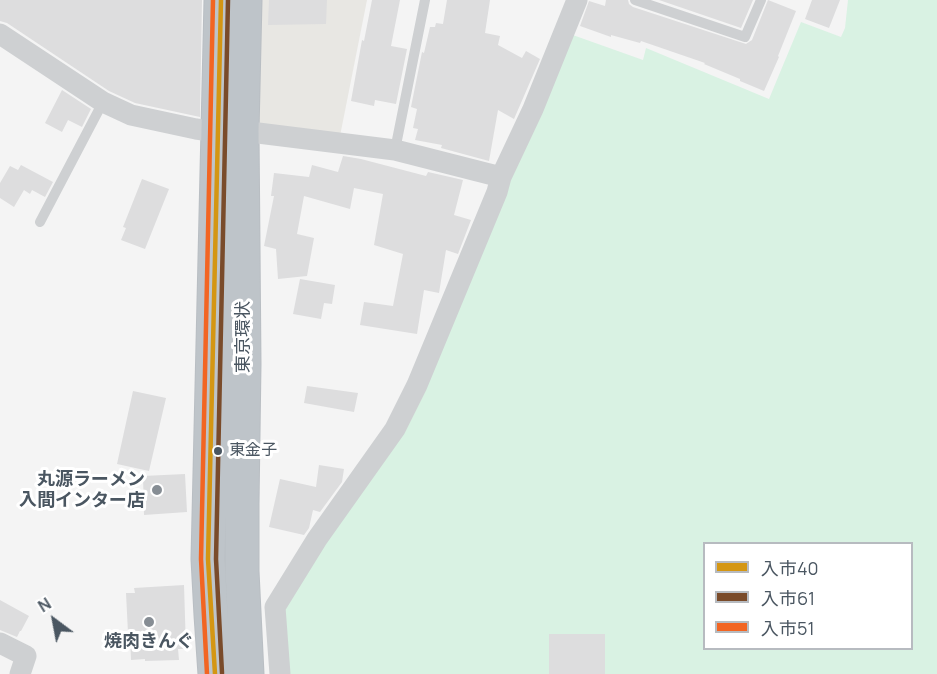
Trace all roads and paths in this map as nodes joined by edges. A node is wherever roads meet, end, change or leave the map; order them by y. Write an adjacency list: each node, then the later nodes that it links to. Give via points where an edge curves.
1 (221, 0): 9 (highway, 東京環状)
2 (245, 0): 9 (highway, 東京環状)
3 (425, 0): 10 (lane)
4 (577, 0): 11 (street)
5 (635, 0): 6 (lane, via 745,37)
6 (761, 0)
7 (0, 34): 8 (street)
8 (103, 102): 9 (street, via 131,115 196,129); 12 (lane)
9 (230, 131): 10 (street); 15 (highway, 東京環状, via 216,252 208,559); 16 (highway, 東京環状, via 244,373 242,560)
10 (395, 150): 11 (street)
11 (501, 177): 17 (street, via 417,385 395,429 274,607)
12 (40, 222)
13 (0, 643): 14 (street, via 26,656)
14 (20, 674)
15 (215, 674)
16 (247, 674)
17 (280, 674)

